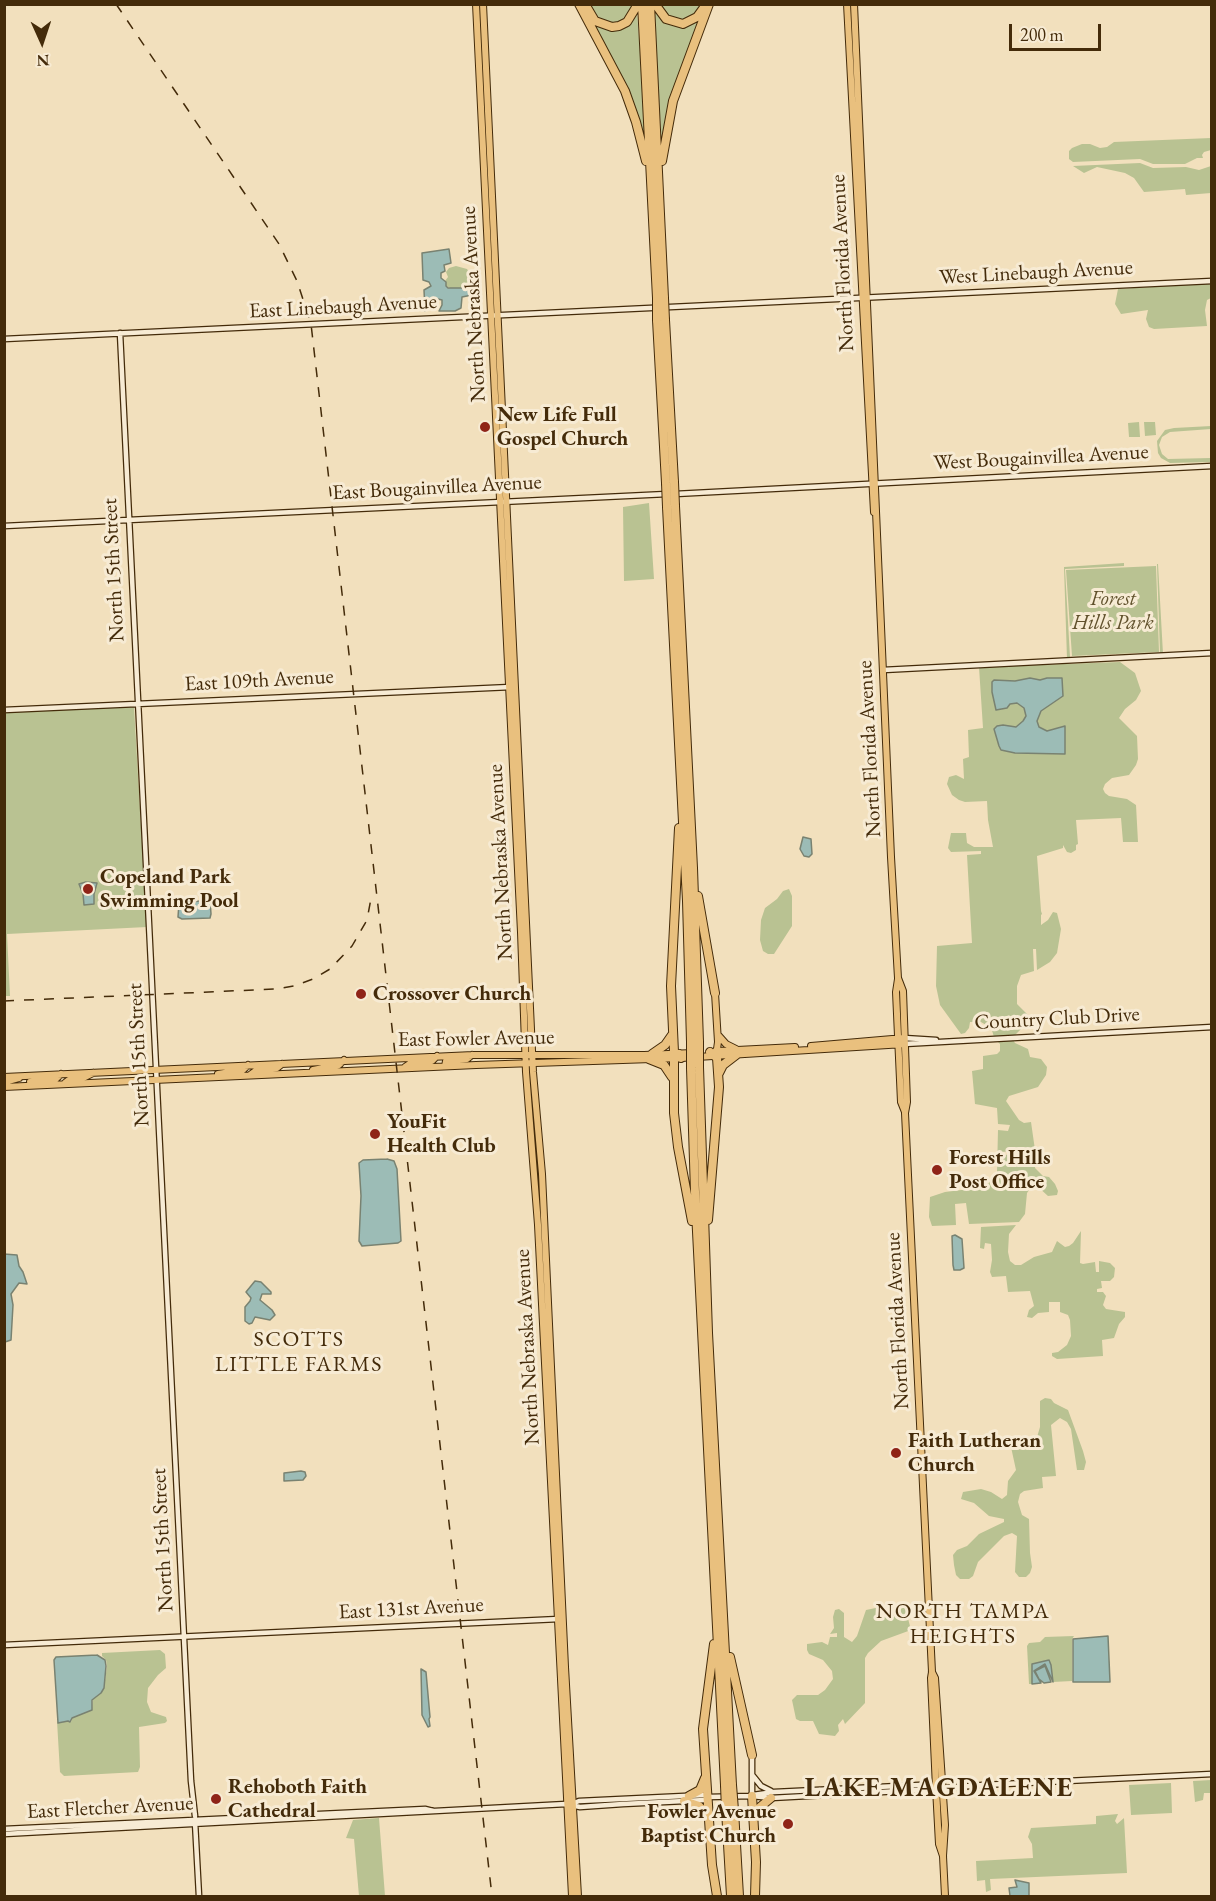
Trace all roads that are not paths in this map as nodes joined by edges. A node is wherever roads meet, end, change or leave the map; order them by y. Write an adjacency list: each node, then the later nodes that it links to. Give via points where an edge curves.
1 (476, 4): 11 (main road, North Nebraska Avenue)
2 (483, 4): 12 (main road, North Nebraska Avenue)
3 (579, 4): 19 (highway, via 628,98)
4 (585, 4): 5 (highway, via 595,21 615,27 627,22)
5 (640, 4): 19 (highway)
6 (650, 4): 19 (highway)
7 (655, 4): 8 (highway, via 666,19 682,24 697,17)
8 (707, 4): 19 (highway, via 673,100)
9 (847, 4): 13 (main road, North Florida Avenue)
10 (854, 4): 14 (main road, North Florida Avenue)
11 (477, 16): 12 (main road); 23 (main road, North Nebraska Avenue)
12 (484, 32): 23 (main road, North Nebraska Avenue)
13 (849, 41): 14 (main road); 15 (main road, North Florida Avenue)
14 (857, 41): 17 (main road, North Florida Avenue)
15 (852, 121): 16 (main road, North Florida Avenue); 17 (main road)
16 (854, 145): 18 (main road); 20 (main road, North Florida Avenue)
17 (861, 145): 18 (main road, North Florida Avenue)
18 (862, 164): 20 (main road, North Florida Avenue)
19 (655, 180): 29 (highway, bridge)
20 (862, 224): 22 (main road, North Florida Avenue)
21 (1212, 281): 22 (street, West Linebaugh Avenue)
22 (865, 298): 23 (street, East Linebaugh Avenue); 27 (main road, North Florida Avenue)
23 (494, 315): 24 (street, East Linebaugh Avenue); 28 (main road, North Nebraska Avenue)
24 (120, 333): 25 (street, East Linebaugh Avenue); 30 (street, North 15th Street)
25 (4, 339)
26 (1212, 466): 27 (street, West Bougainvillea Avenue)
27 (874, 484): 28 (street, East Bougainvillea Avenue); 35 (main road, North Florida Avenue)
28 (503, 502): 30 (street, East Bougainvillea Avenue); 32 (main road, North Nebraska Avenue); 33 (main road, North Nebraska Avenue)
29 (671, 507): 39 (highway); 40 (highway)
30 (128, 519): 31 (street, East Bougainvillea Avenue); 37 (street, North 15th Street)
31 (4, 526)
32 (501, 539): 33 (main road); 36 (main road, North Nebraska Avenue)
33 (508, 555): 36 (main road, North Nebraska Avenue)
34 (1212, 653): 35 (street)
35 (883, 670): 48 (main road, North Florida Avenue)
36 (512, 687): 37 (street, East 109th Avenue); 41 (main road, North Nebraska Avenue)
37 (137, 704): 38 (street, East 109th Avenue); 67 (street, North 15th Street)
38 (4, 710)
39 (681, 800): 46 (highway, via 671,986); 49 (highway)
40 (693, 868): 43 (highway); 49 (highway)
41 (522, 879): 42 (main road, North Nebraska Avenue); 44 (main road, North Nebraska Avenue)
42 (522, 973): 44 (main road); 52 (main road, North Nebraska Avenue)
43 (715, 993): 47 (main road)
44 (531, 998): 53 (main road, North Nebraska Avenue)
45 (1212, 1028): 48 (street, Country Club Drive)
46 (673, 1033): 56 (highway); 57 (highway)
47 (718, 1034): 50 (main road); 54 (main road, via 718,1046)
48 (901, 1041): 50 (main road, East Fowler Avenue); 96 (main road, North Florida Avenue)
49 (695, 1042): 84 (highway, bridge)
50 (737, 1052): 54 (main road, East Fowler Avenue); 73 (highway, via 723,1065)
51 (473, 1054): 52 (main road, East Fowler Avenue); 55 (main road, East Fowler Avenue); 65 (main road, via 467,1059 446,1061)
52 (525, 1054): 53 (main road, East Fowler Avenue); 60 (main road, North Nebraska Avenue)
53 (533, 1054): 57 (main road, East Fowler Avenue); 61 (main road, North Nebraska Avenue)
54 (712, 1054): 56 (main road, East Fowler Avenue); 73 (highway)
55 (437, 1056): 58 (main road, East Fowler Avenue); 66 (main road, via 434,1061 411,1063)
56 (677, 1056): 57 (main road, East Fowler Avenue); 78 (highway)
57 (650, 1057): 62 (main road, East Fowler Avenue); 78 (highway, via 664,1065)
58 (344, 1060): 59 (main road, East Fowler Avenue); 69 (main road, via 339,1065)
59 (282, 1063): 64 (main road, East Fowler Avenue); 71 (main road)
60 (525, 1063): 61 (main road, East Fowler Avenue); 63 (main road, East Fowler Avenue); 72 (main road, North Nebraska Avenue)
61 (533, 1063): 62 (main road, East Fowler Avenue); 75 (main road, North Nebraska Avenue)
62 (546, 1063): 75 (main road)
63 (514, 1064): 65 (main road, East Fowler Avenue); 72 (main road)
64 (249, 1065): 67 (main road, East Fowler Avenue); 77 (main road)
65 (445, 1066): 66 (main road, East Fowler Avenue)
66 (405, 1068): 69 (main road, East Fowler Avenue)
67 (156, 1069): 68 (main road, East Fowler Avenue); 79 (street, North 15th Street)
68 (94, 1072): 70 (main road, East Fowler Avenue); 81 (main road)
69 (310, 1072): 71 (main road, East Fowler Avenue)
70 (61, 1074): 74 (main road, East Fowler Avenue); 83 (main road, via 56,1079 18,1083)
71 (250, 1075): 77 (main road, East Fowler Avenue)
72 (526, 1075): 86 (main road, North Nebraska Avenue)
73 (719, 1075): 84 (highway, via 715,1152)
74 (22, 1076): 76 (main road, East Fowler Avenue); 80 (main road)
75 (534, 1076): 86 (main road, North Nebraska Avenue, via 541,1154)
76 (4, 1077)
77 (216, 1077): 79 (main road, East Fowler Avenue)
78 (673, 1078): 84 (highway, via 677,1137)
79 (157, 1080): 81 (main road, East Fowler Avenue); 88 (street, North 15th Street)
80 (4, 1082)
81 (63, 1084): 83 (main road, East Fowler Avenue)
82 (4, 1087): 83 (main road, East Fowler Avenue)
83 (14, 1087)
84 (701, 1244): 85 (highway)
85 (711, 1438): 87 (highway); 89 (highway)
86 (560, 1619): 88 (street, East 131st Avenue); 101 (main road, North Nebraska Avenue)
87 (717, 1625): 94 (highway, via 704,1722); 95 (highway)
88 (185, 1637): 90 (street); 107 (street, North 15th Street)
89 (726, 1641): 91 (highway); 95 (highway)
90 (4, 1645)
91 (752, 1755): 93 (street)
92 (1212, 1774): 96 (street, East Fletcher Avenue)
93 (753, 1776): 97 (street); 98 (street)
94 (706, 1777): 99 (highway); 100 (highway, via 700,1790)
95 (728, 1785): 102 (highway, bridge)
96 (939, 1787): 97 (street, East Fletcher Avenue); 118 (main road, North Florida Avenue, via 945,1837)
97 (772, 1795): 98 (street, East Fletcher Avenue); 108 (highway, via 760,1807)
98 (752, 1796): 99 (street, East Fletcher Avenue); 108 (highway)
99 (708, 1797): 100 (street, East Fletcher Avenue); 105 (highway)
100 (687, 1798): 101 (street, East Fletcher Avenue); 105 (highway)
101 (569, 1804): 104 (street, East Fletcher Avenue); 112 (main road, North Nebraska Avenue)
102 (730, 1810): 115 (highway); 116 (highway)
103 (361, 1811): 104 (street, East Fletcher Avenue); 106 (street); 107 (street, East Fletcher Avenue)
104 (433, 1811): 106 (street, East Fletcher Avenue)
105 (708, 1816): 114 (highway)
106 (331, 1818): 107 (street, East Fletcher Avenue)
107 (195, 1820): 110 (street, East Fletcher Avenue); 113 (street, North 15th Street)
108 (754, 1822): 117 (highway)
109 (4, 1829): 110 (street, East Fletcher Avenue)
110 (58, 1829): 111 (street, East Fletcher Avenue)
111 (4, 1834)
112 (574, 1895)
113 (199, 1896)
114 (717, 1896)
115 (731, 1896)
116 (739, 1896)
117 (755, 1896)
118 (945, 1896)

